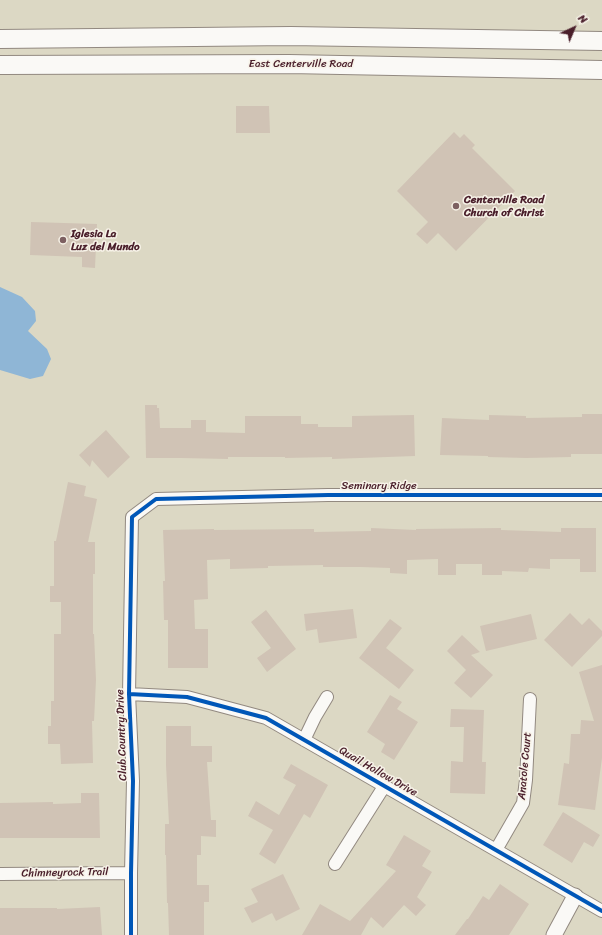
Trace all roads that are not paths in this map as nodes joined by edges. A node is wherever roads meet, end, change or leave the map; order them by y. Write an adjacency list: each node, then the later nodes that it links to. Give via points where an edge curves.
1 (291, 36): 3 (main road); 4 (main road); 6 (main road)
2 (0, 39): 3 (main road)
3 (29, 39): 7 (main road)
4 (579, 40): 5 (main road); 9 (main road)
5 (602, 41)
6 (289, 64): 7 (main road, East Centerville Road); 9 (main road, East Centerville Road)
7 (32, 65): 8 (main road, East Centerville Road)
8 (0, 66)
9 (580, 70): 10 (main road, East Centerville Road)
10 (602, 70)
11 (602, 495): 12 (street, Seminary Ridge, via 336,495)
12 (156, 499): 13 (street, Club Country Drive, via 132,517)
13 (129, 694): 16 (street, Quail Hollow Drive, via 187,697 266,718); 20 (street, Club Country Drive, via 133,781)
14 (327, 697): 16 (street)
15 (530, 699): 18 (street, Anatole Court, via 523,803)
16 (304, 740): 17 (street, Quail Hollow Drive)
17 (384, 785): 18 (street, Quail Hollow Drive); 19 (street)
18 (496, 850): 22 (street, Quail Hollow Drive)
19 (335, 864)
20 (131, 873): 21 (street, Chimneyrock Trail); 24 (street, Club Country Drive)
21 (0, 874)
22 (575, 896): 23 (street, Quail Hollow Drive); 25 (street)
23 (602, 911)
24 (131, 935)
25 (554, 935)

